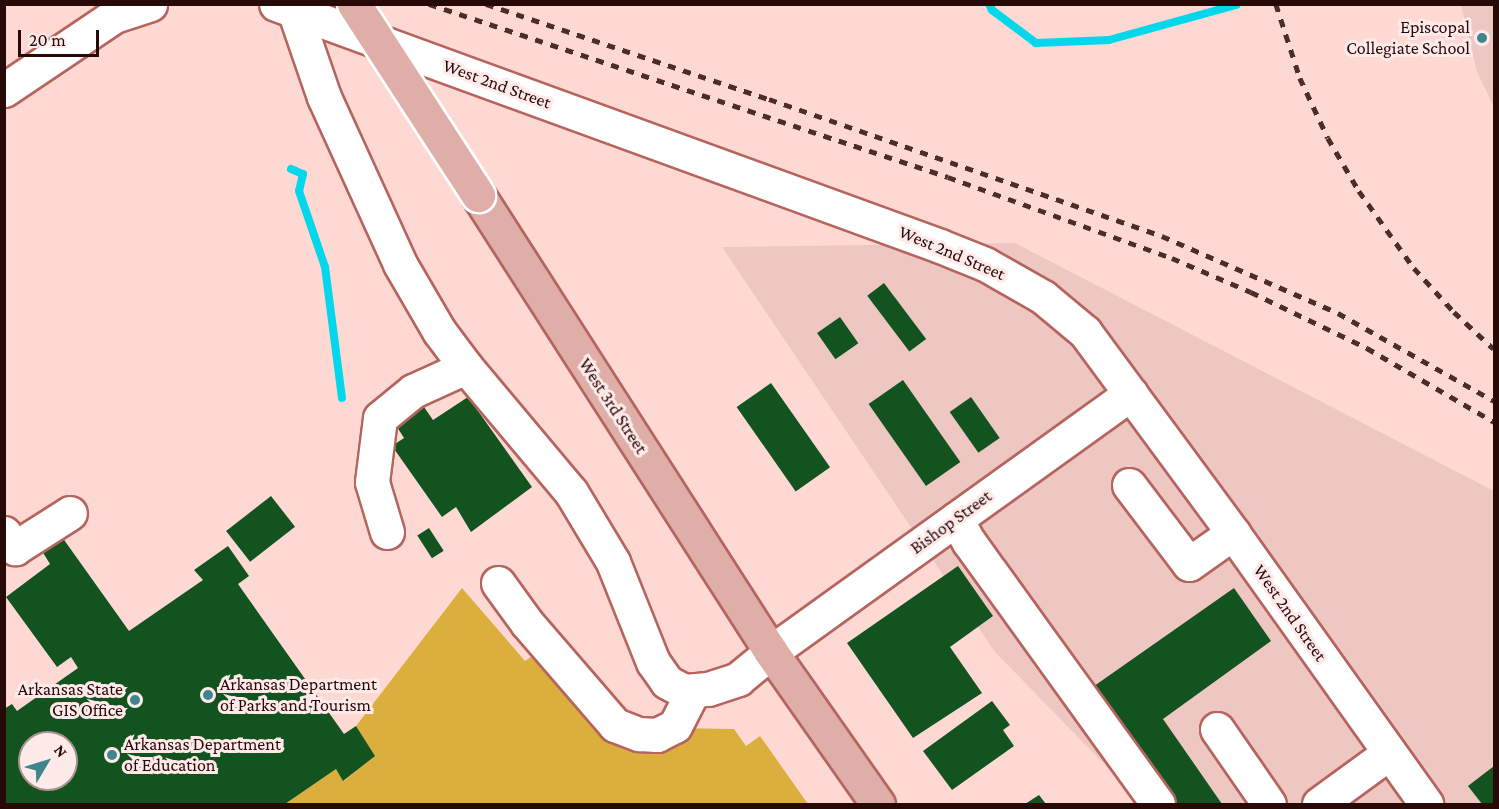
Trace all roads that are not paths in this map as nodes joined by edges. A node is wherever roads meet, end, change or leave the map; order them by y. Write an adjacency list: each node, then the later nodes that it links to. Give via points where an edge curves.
1 (150, 4): 4 (street, via 114,16)
2 (354, 4): 14 (main road, West 3rd Street, bridge)
3 (285, 7): 5 (street, via 385,234 439,331); 6 (street, West 2nd Street, via 985,264 1068,316)
4 (4, 90)
5 (466, 367): 10 (street, via 413,391 380,418 372,482); 15 (street, via 587,516 613,562 652,662 668,682 684,692)
6 (1131, 393): 9 (street, Bishop Street); 12 (street, West 2nd Street)
7 (1129, 485): 12 (street, via 1189,564)
8 (70, 513): 11 (street, via 15,548)
9 (956, 519): 14 (street, Bishop Street); 19 (street)
10 (387, 532)
11 (4, 533)
12 (1233, 533): 17 (street, West 2nd Street)
13 (498, 583): 15 (street, via 527,623 615,725 639,734 657,735 675,726)
14 (771, 652): 15 (street, Bishop Street, via 738,679); 18 (main road, West 3rd Street)
15 (692, 692)
16 (1217, 729): 20 (street)
17 (1389, 753): 21 (street); 22 (street, West 2nd Street)
18 (878, 804)
19 (1158, 804)
20 (1269, 804)
21 (1318, 804)
22 (1426, 804)

